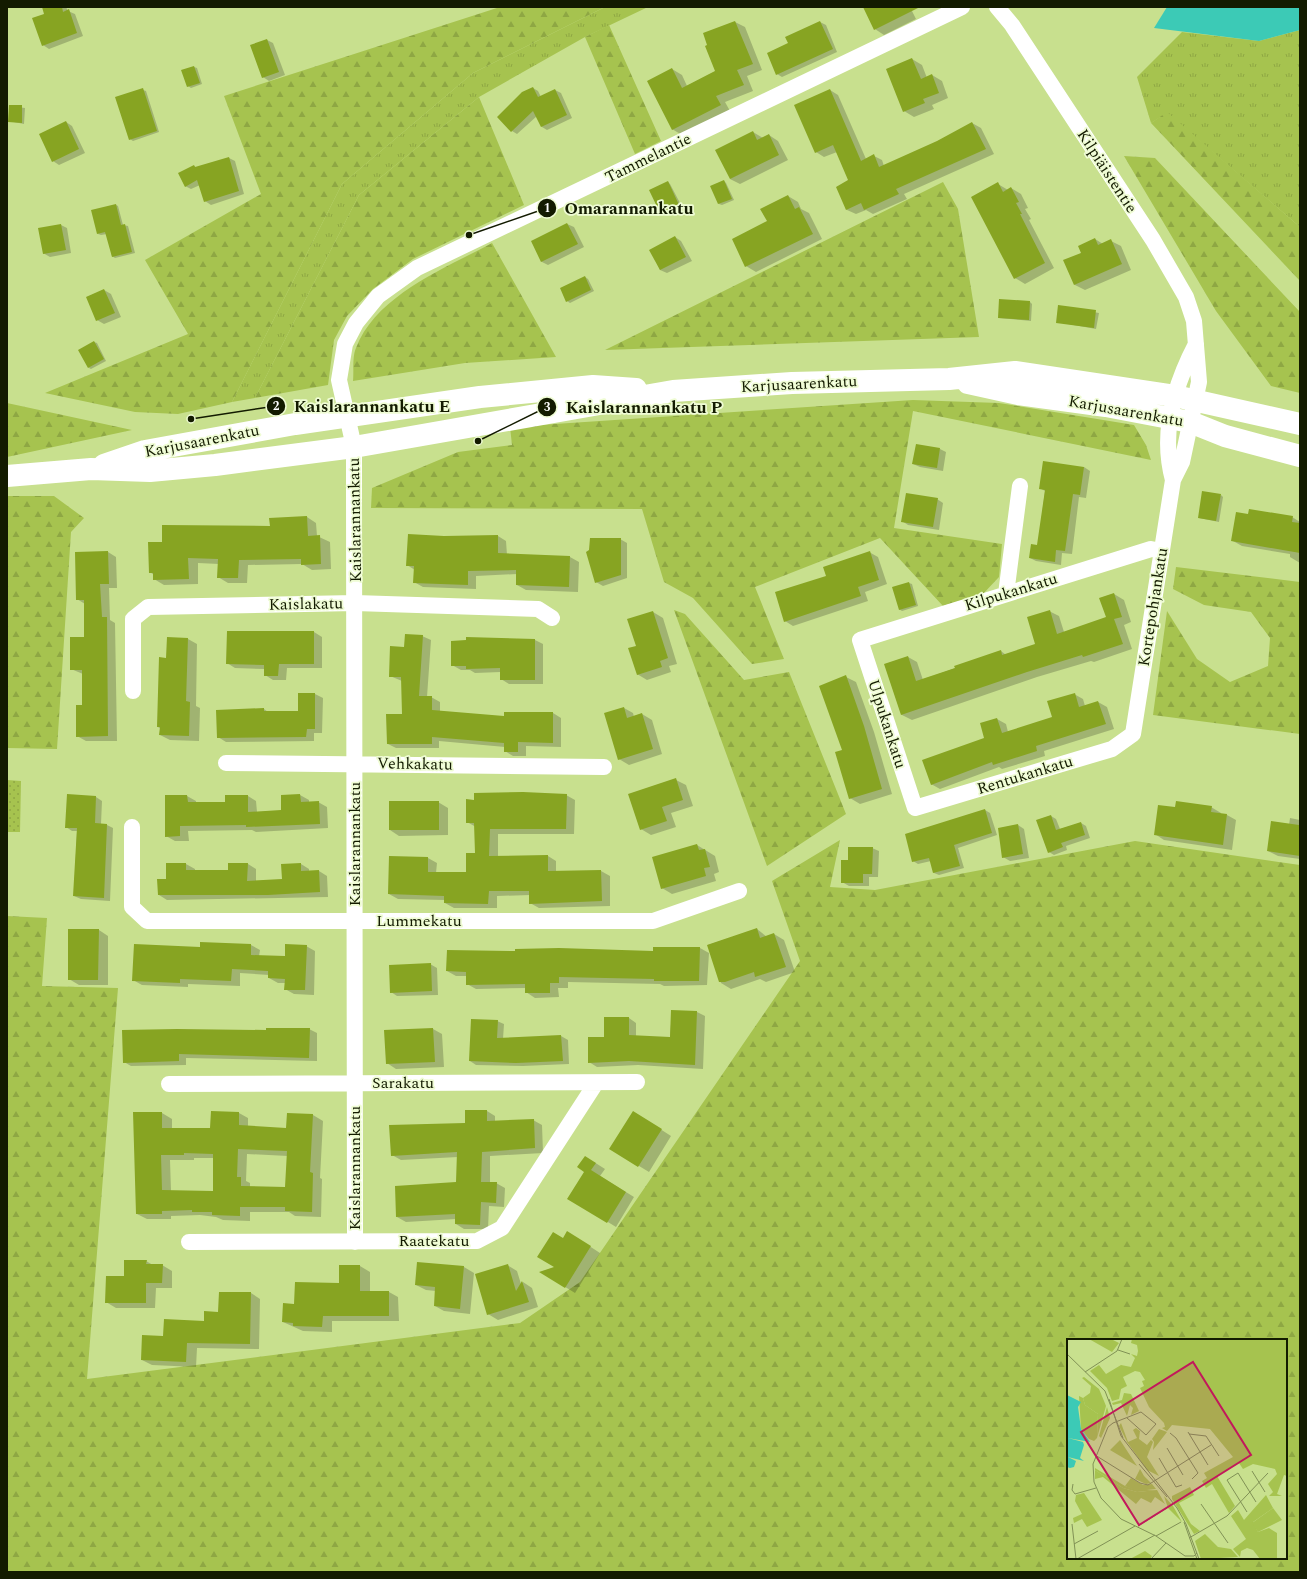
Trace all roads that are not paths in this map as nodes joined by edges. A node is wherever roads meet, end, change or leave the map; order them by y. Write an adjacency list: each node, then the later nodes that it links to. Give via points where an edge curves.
1 (962, 7): 6 (street, Tammelantie, via 418,268 378,296 356,323 345,344 339,380)
2 (997, 7): 5 (street, Kilpiäistentie, via 1012,25 1186,297 1194,321 1199,382)
3 (949, 379): 4 (street, Karjusaarenkatu, via 792,383); 5 (street, Karjusaarenkatu, via 1014,372); 7 (street, Karjusaarenkatu, via 1018,394 1106,406)
4 (673, 391): 6 (street, Karjusaarenkatu, via 594,386 480,397); 9 (street, Karjusaarenkatu)
5 (1185, 398): 7 (street, Kilpiäistentie); 8 (street, Karjusaarenkatu)
6 (347, 416): 9 (street, Tammelantie); 11 (street, Karjusaarenkatu, via 145,451)
7 (1181, 421): 10 (street, Karjusaarenkatu); 14 (street, Kortepohjankatu, via 1167,438 1168,460 1173,480)
8 (1300, 424)
9 (354, 447): 11 (street, Karjusaarenkatu, via 150,471); 16 (street, Kaislarannankatu)
10 (1300, 456)
11 (91, 469): 12 (street, Karjusaarenkatu)
12 (7, 476)
13 (1020, 486): 15 (street)
14 (1162, 551): 15 (street, Kilpukankatu, via 1151,549); 20 (street, Kortepohjankatu)
15 (1006, 594): 18 (street, Kilpukankatu)
16 (355, 603): 17 (street, Kaislakatu, via 538,609); 19 (street, Kaislakatu, via 148,607 133,619); 22 (street, Kaislarannankatu)
17 (552, 618)
18 (860, 640): 24 (street, Ulpukankatu)
19 (133, 691)
20 (1133, 734): 24 (street, Rentukankatu, via 1112,749)
21 (226, 763): 22 (street, Vehkakatu)
22 (355, 763): 23 (street, Vehkakatu); 27 (street, Kaislarannankatu)
23 (604, 768)
24 (915, 808)
25 (132, 828): 27 (street, Lummekatu, via 132,907 147,921)
26 (739, 891): 27 (street, Lummekatu, via 652,921)
27 (355, 921): 31 (street, Kaislarannankatu)
28 (637, 1082): 29 (street, Sarakatu)
29 (596, 1083): 31 (street, Sarakatu); 33 (street, Raatekatu, via 502,1228 477,1241)
30 (169, 1084): 31 (street, Sarakatu)
31 (355, 1084): 33 (street, Kaislarannankatu)
32 (190, 1242): 33 (street, Raatekatu)
33 (355, 1242)

